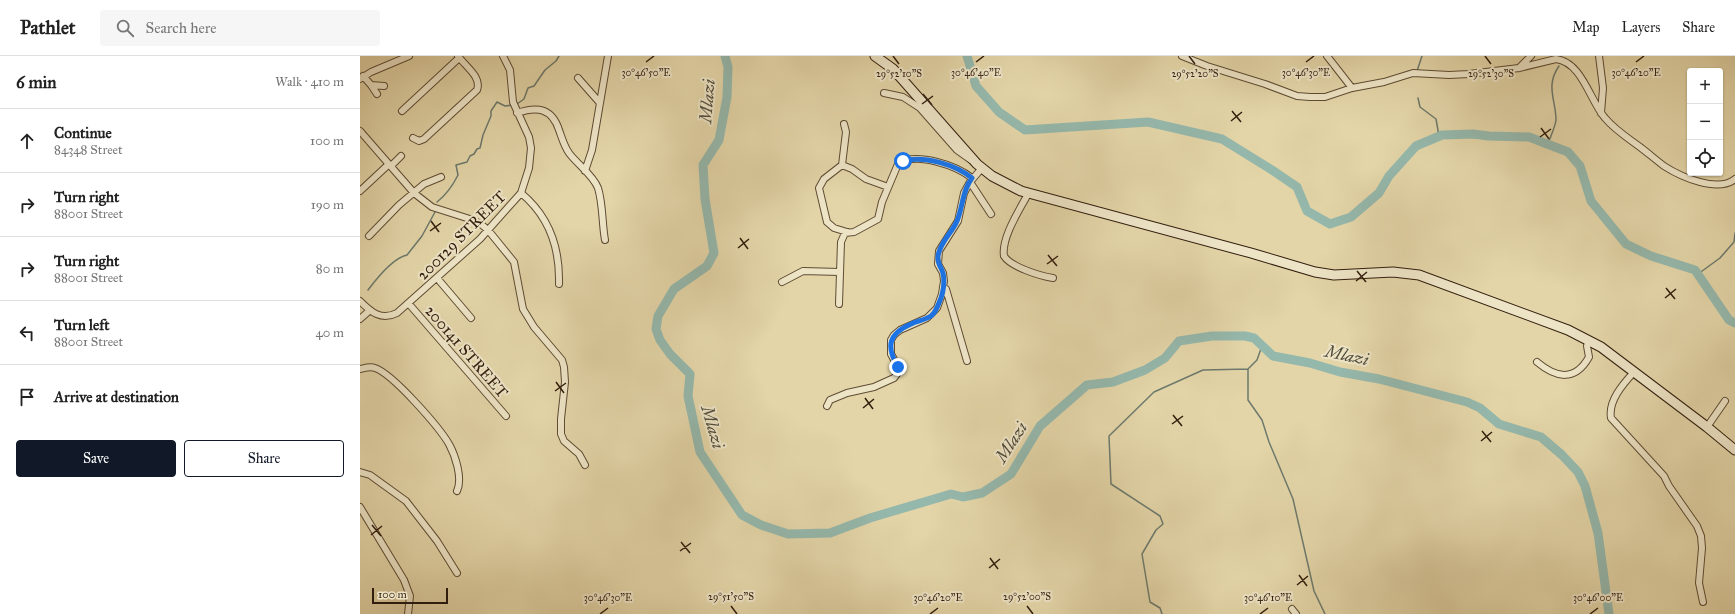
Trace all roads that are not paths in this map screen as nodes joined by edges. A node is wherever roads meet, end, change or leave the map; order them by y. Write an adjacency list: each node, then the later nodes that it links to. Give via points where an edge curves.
1 (409, 56): 10 (street)
2 (503, 56): 21 (street, 200129 STREET, via 510,70 513,102)
3 (608, 56): 19 (street)
4 (875, 56): 30 (street, via 902,78)
5 (1182, 56): 16 (street, via 1297,96 1325,97)
6 (1327, 56): 16 (street)
7 (1531, 56): 11 (street)
8 (1599, 56): 22 (street, via 1603,88)
9 (459, 57): 20 (street); 25 (street, via 477,79 477,90 424,139 419,141)
10 (397, 59): 12 (street)
11 (1519, 68): 16 (street, via 1449,75 1412,73); 22 (street, via 1561,60 1574,70 1583,82)
12 (362, 78): 14 (street)
13 (578, 78): 19 (street)
14 (371, 85): 15 (street); 18 (street)
15 (384, 86)
16 (1352, 88)
17 (884, 92): 30 (street, via 903,97 920,108)
18 (377, 94)
19 (600, 103): 29 (street, via 592,150)
20 (402, 111)
21 (517, 111): 29 (street, via 533,108 549,114 567,151); 36 (street, 200129 STREET, via 529,137 532,157)
22 (1601, 114): 32 (street, via 1623,136 1675,172 1717,185)
23 (844, 124): 27 (street, via 846,132)
24 (360, 132): 28 (street)
25 (413, 138)
26 (401, 156): 28 (street)
27 (842, 164): 33 (street, via 866,179); 40 (street, via 824,179 819,188 827,222 834,228)
28 (390, 165): 34 (street); 35 (street)
29 (585, 171): 42 (street, via 599,191)
30 (975, 173): 33 (street, via 949,165 911,159 898,164); 37 (street); 38 (street); 48 (street, via 964,193 958,221 939,251)
31 (441, 177): 35 (street, via 424,184)
32 (1735, 179)
33 (888, 187): 40 (street, via 878,219 859,230)
34 (360, 191)
35 (414, 193): 39 (street, via 432,207 474,220); 41 (street)
36 (521, 193): 39 (street, 200129 STREET); 47 (street, via 537,208 552,233 559,262)
37 (1028, 194): 45 (street, via 1010,230 1004,247 1004,256 1018,266); 55 (street, via 1315,272 1334,275 1393,272 1419,275)
38 (991, 214)
39 (488, 230): 44 (street, 200129 STREET); 65 (street, via 514,262 519,294 527,317 562,360 565,382 561,434)
40 (847, 232): 43 (street, via 841,242)
41 (369, 236)
42 (605, 240)
43 (840, 272): 46 (street, via 803,271); 51 (street)
44 (437, 278): 50 (street, 200129 STREET); 53 (street)
45 (1053, 278)
46 (782, 282)
47 (559, 284)
48 (943, 287): 56 (street, via 946,289); 61 (street, via 940,302 931,316 910,324 894,335 890,346 898,369 894,378 874,387 830,400)
49 (360, 301): 52 (street)
50 (409, 304): 52 (street, 200129 STREET, via 392,315 381,316); 62 (street, 200141 STREET)
51 (839, 304)
52 (369, 311): 54 (street)
53 (471, 318)
54 (360, 319)
55 (1589, 340): 57 (street, via 1589,357 1574,373 1556,374); 59 (street)
56 (967, 361)
57 (1537, 362)
58 (360, 369): 67 (street, via 373,367 385,373 445,439 452,451 459,479)
59 (1634, 372): 63 (street); 70 (street, via 1624,382 1614,402 1611,409 1612,418 1664,476 1700,532 1702,543 1699,583)
60 (1726, 401): 63 (street)
61 (827, 406)
62 (506, 416)
63 (1707, 427): 64 (street)
64 (1735, 450)
65 (585, 465)
66 (360, 472): 69 (street, via 406,500)
67 (457, 491)
68 (360, 507): 71 (street, via 408,588)
69 (457, 573)
70 (1703, 602)
71 (408, 614)

